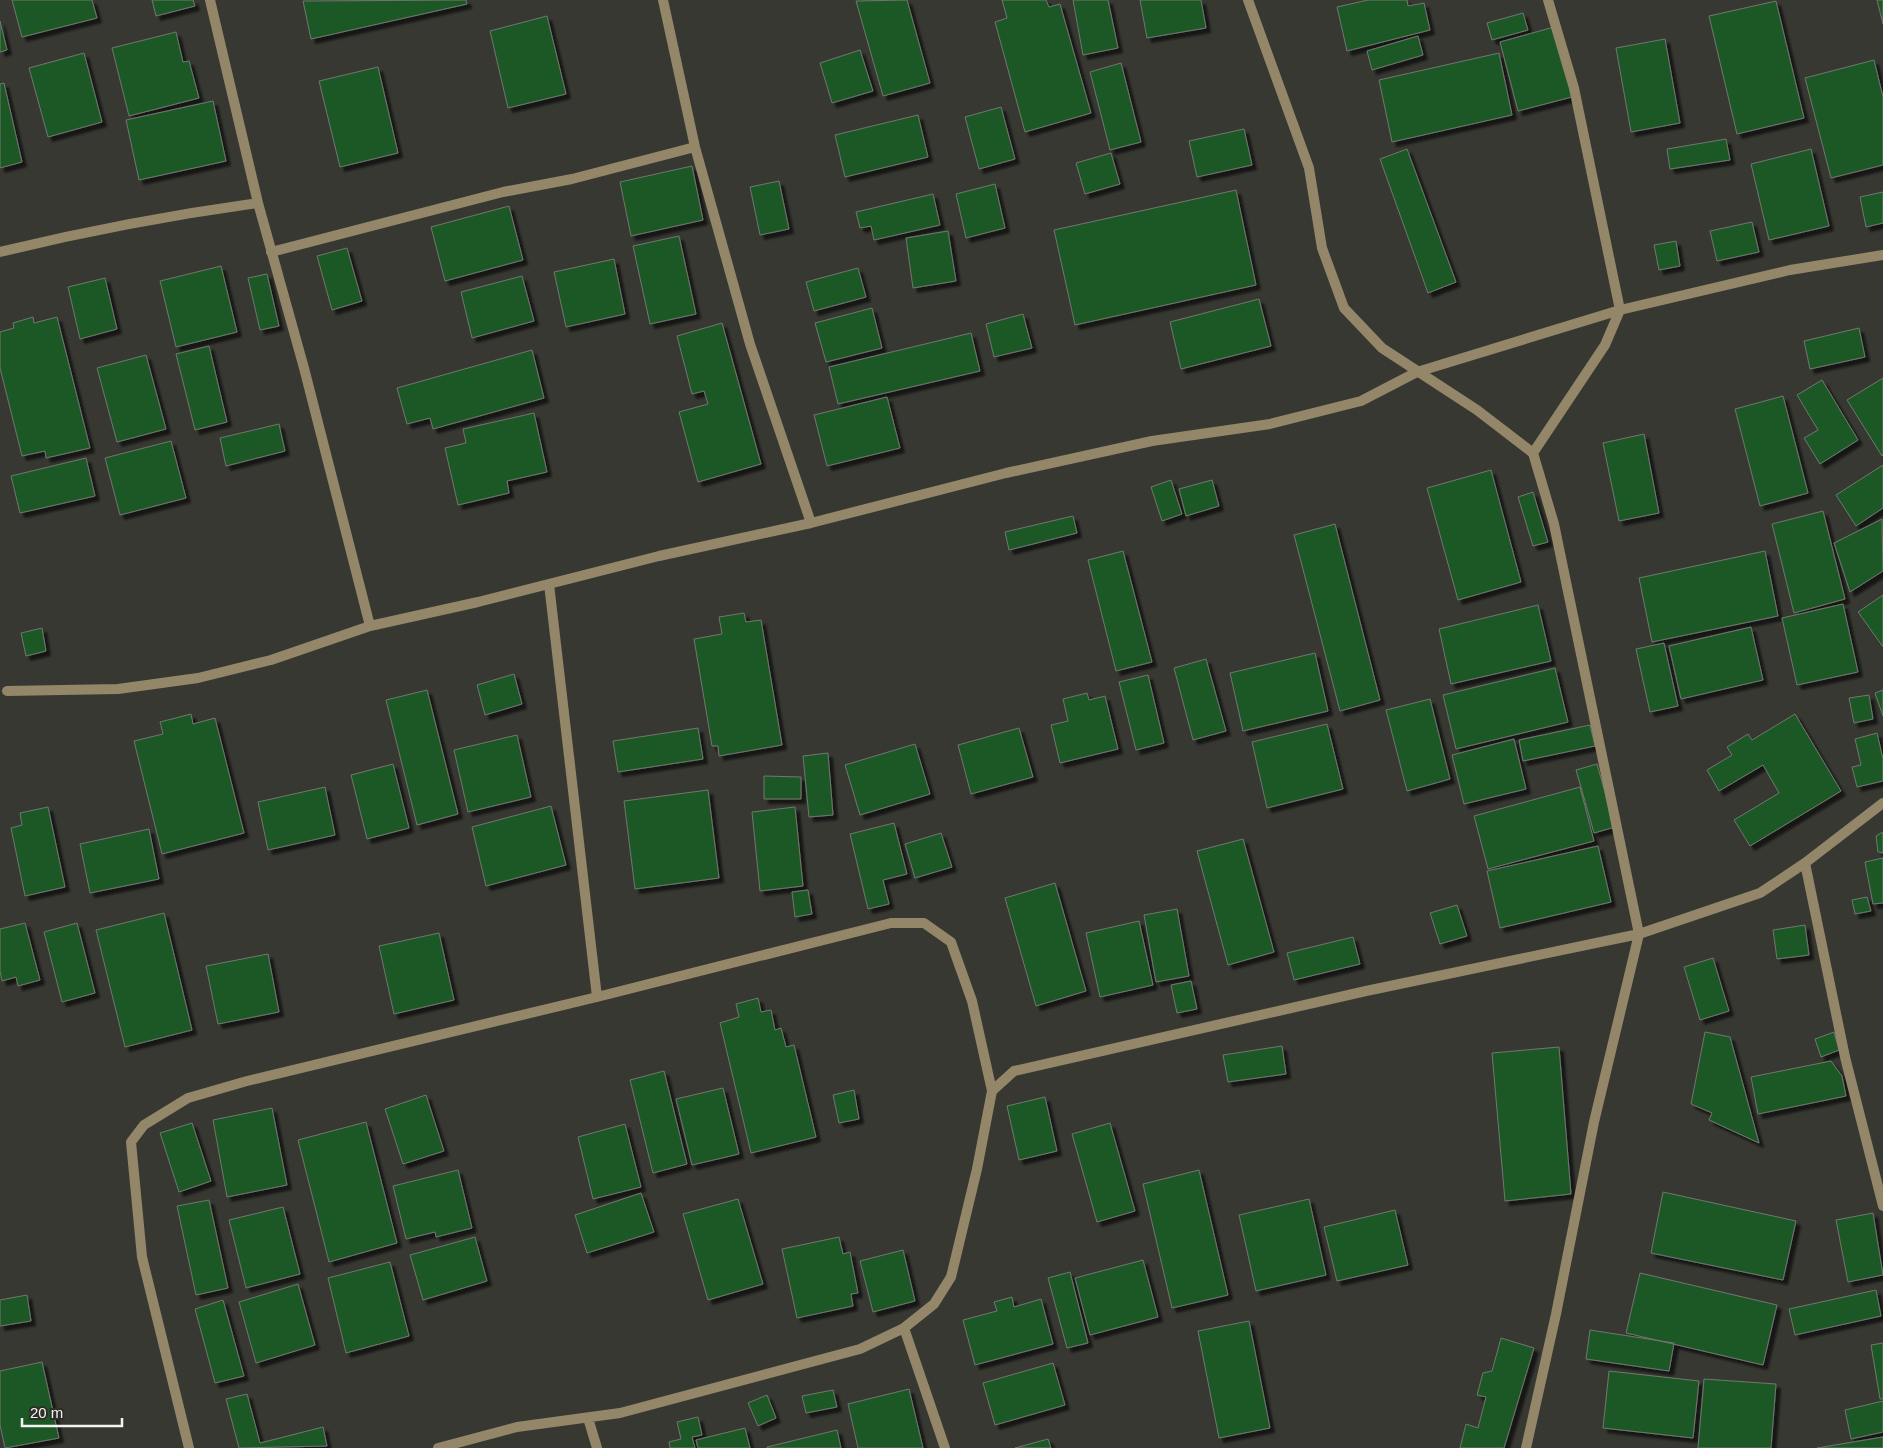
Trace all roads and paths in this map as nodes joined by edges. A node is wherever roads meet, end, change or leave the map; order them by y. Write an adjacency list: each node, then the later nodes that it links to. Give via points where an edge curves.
1 (210, 0): 6 (street)
2 (663, 0): 5 (street)
3 (1248, 0): 11 (street, via 1309,168 1322,248 1344,308 1382,348)
4 (1548, 0): 10 (street, via 1574,88)
5 (695, 147): 8 (street); 13 (street, via 750,344)
6 (258, 203): 7 (street, via 81,232); 8 (street)
7 (0, 252)
8 (270, 252): 15 (street, via 304,368)
9 (1883, 255): 10 (street, via 1790,270)
10 (1620, 310): 11 (street); 12 (street, via 1605,345)
11 (1417, 372): 12 (street, via 1477,410); 13 (street, via 1361,401 1270,424 1152,441 1006,473)
12 (1532, 453): 19 (street, via 1554,524)
13 (811, 523): 14 (street)
14 (549, 584): 15 (street); 20 (street)
15 (370, 626): 16 (street, via 271,660 198,678 118,689)
16 (7, 691)
17 (1883, 803): 18 (street)
18 (1806, 863): 19 (street, via 1760,893); 22 (street, via 1845,1058)
19 (1639, 934): 21 (street, via 1366,991 1014,1071); 29 (street, via 1594,1122)
20 (598, 997): 21 (street, via 891,922 924,923 951,942 972,1001); 25 (street, via 247,1081 188,1098 144,1124 131,1142 142,1257)
21 (992, 1090): 23 (street, via 951,1277 934,1304)
22 (1883, 1206)
23 (904, 1328): 24 (street, via 860,1349 620,1413); 28 (street)
24 (588, 1418): 26 (street, via 517,1427); 27 (street)
25 (189, 1448)
26 (438, 1448)
27 (597, 1448)
28 (945, 1448)
29 (1526, 1448)

